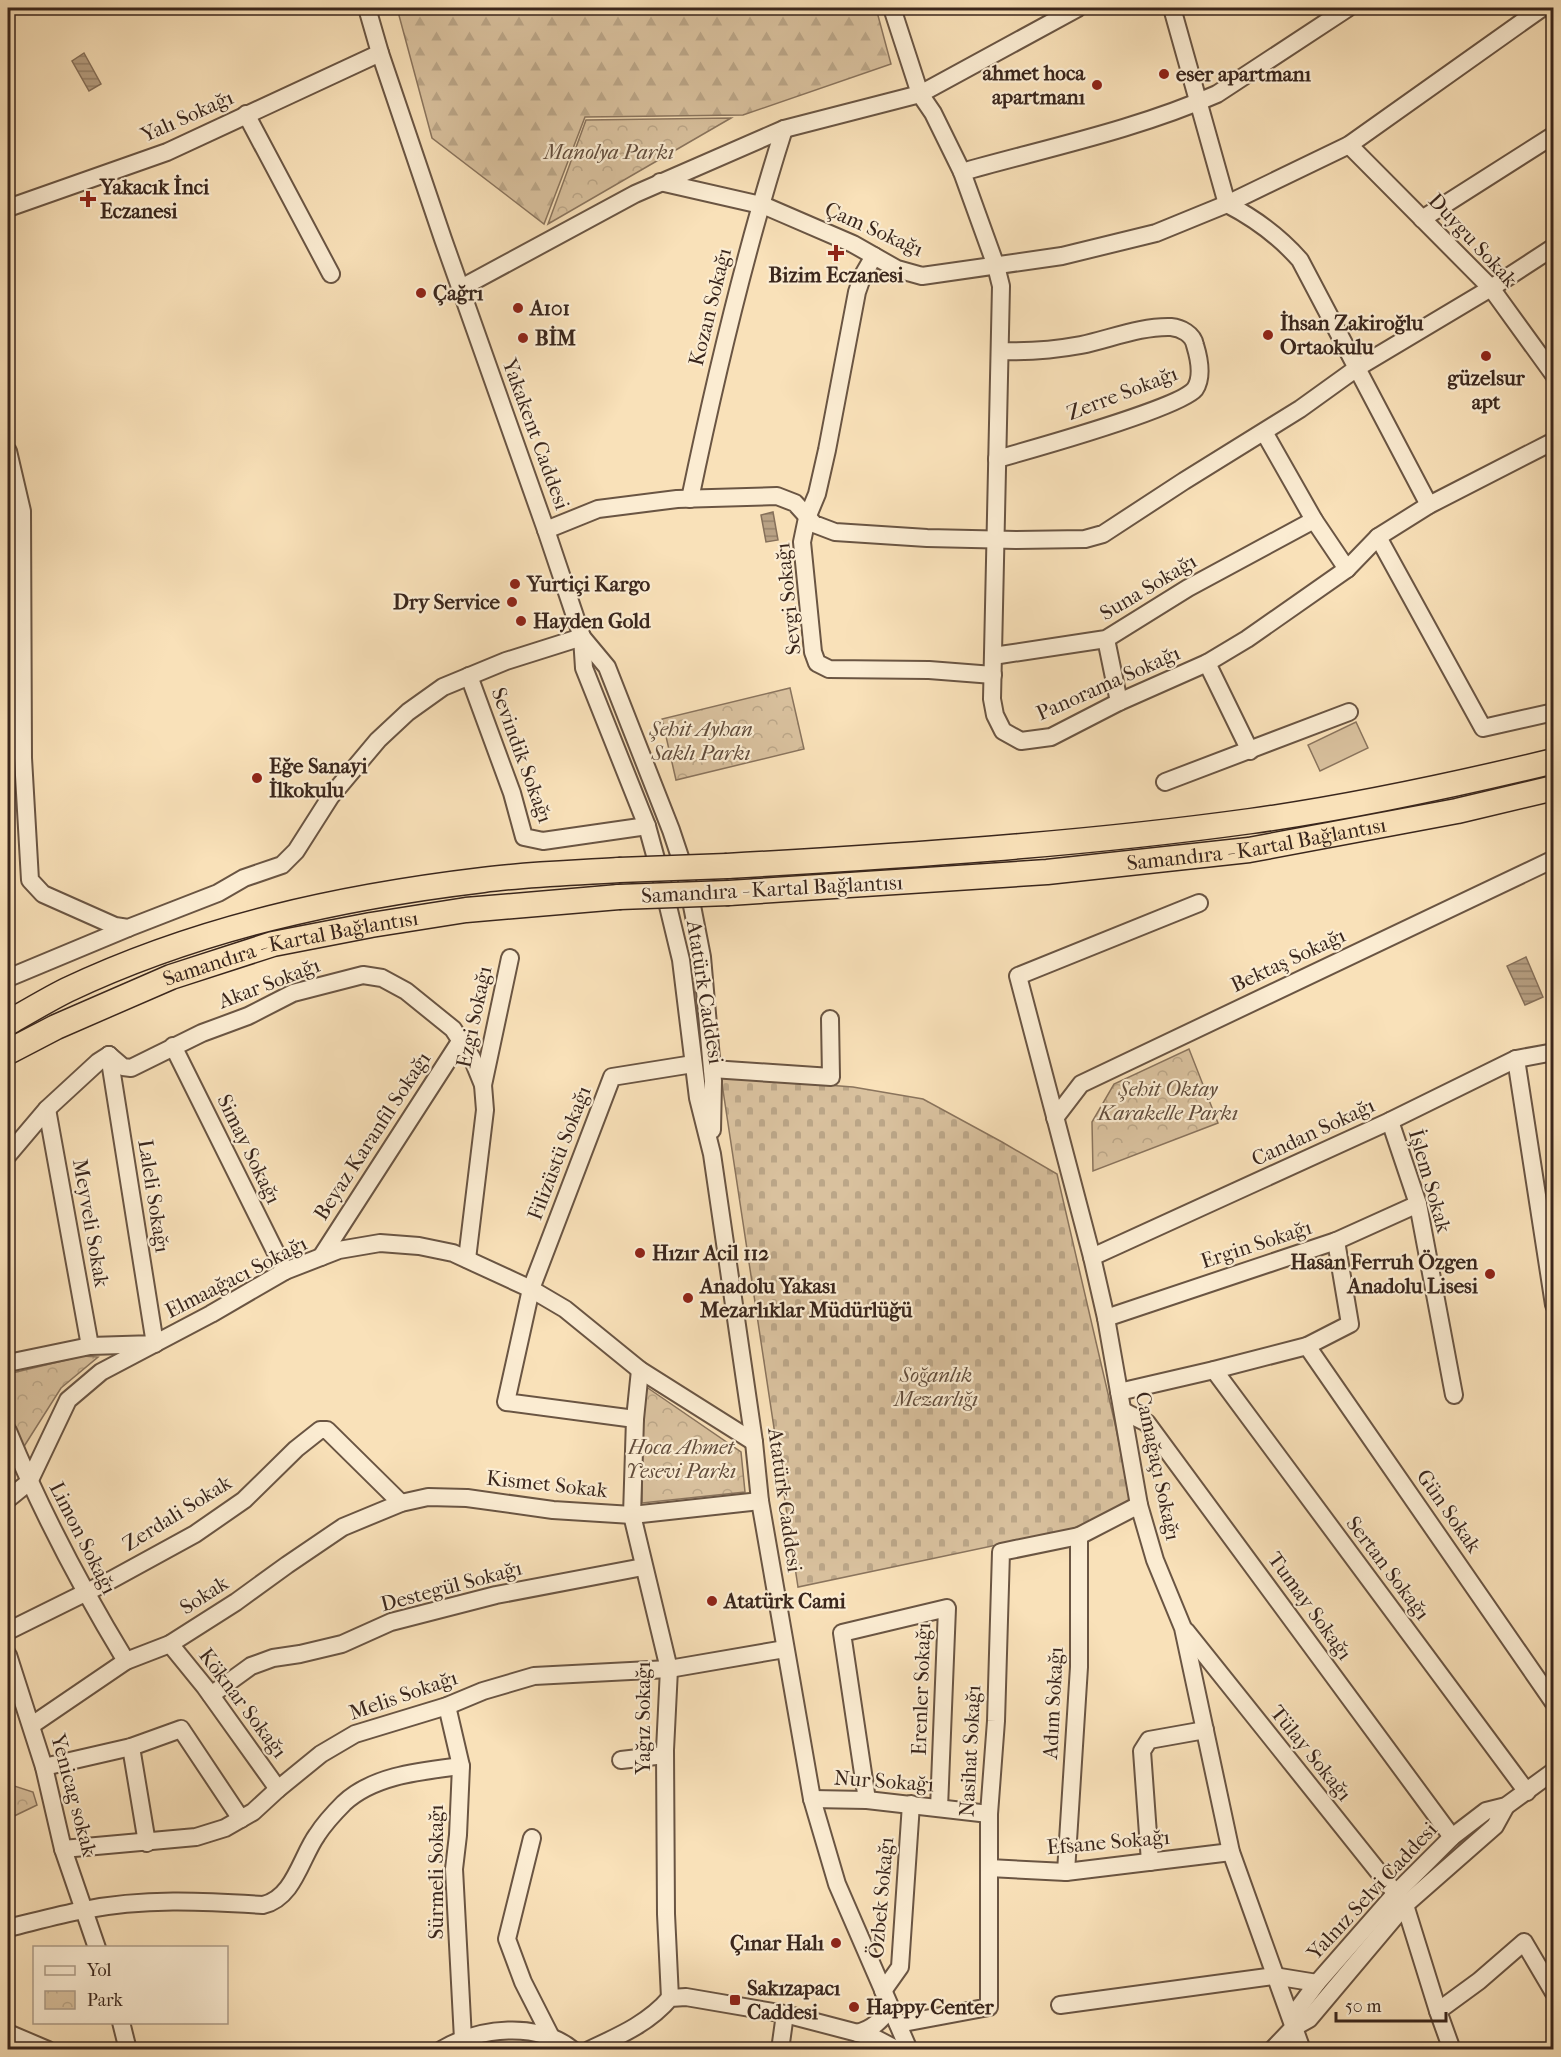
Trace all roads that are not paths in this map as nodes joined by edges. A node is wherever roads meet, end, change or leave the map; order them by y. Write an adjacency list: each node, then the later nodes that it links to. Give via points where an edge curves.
1 (367, 8): 7 (street, Yakakent Caddesi)
2 (892, 8): 8 (street, Panorama Sokağı)
3 (1078, 8): 8 (street)
4 (1172, 8): 9 (street)
5 (1348, 8): 9 (street, via 1217,94)
6 (1542, 8): 13 (street, Çam Sokağı)
7 (380, 53): 10 (street, Yalı Sokağı); 24 (street, Yakakent Caddesi)
8 (920, 94): 11 (street); 14 (street, Panorama Sokağı)
9 (1198, 102): 14 (street, via 1104,134); 17 (street)
10 (246, 114): 18 (street, Yalı Sokağı, via 166,152); 23 (street)
11 (784, 129): 15 (street); 16 (street, Kozan Sokağı)
12 (1554, 135): 19 (street)
13 (1349, 145): 17 (street, Çam Sokağı); 19 (street, Duygu Sokak)
14 (962, 172): 22 (street, Panorama Sokağı)
15 (660, 183): 16 (street, Çam Sokağı); 24 (street)
16 (760, 204): 21 (street, Çam Sokağı); 34 (street, Kozan Sokağı)
17 (1227, 204): 22 (street, Çam Sokağı, via 1156,234 1062,256); 27 (street, via 1264,227 1300,260)
18 (8, 208)
19 (1422, 219): 25 (street, Duygu Sokak)
20 (1554, 247): 25 (street)
21 (874, 256): 22 (street, Çam Sokağı, via 897,269 922,276); 36 (street, Sevgi Sokağı, via 857,292 827,450)
22 (996, 266): 26 (street, Panorama Sokağı, via 1001,285)
23 (331, 274)
24 (461, 288): 38 (street, Yakakent Caddesi)
25 (1491, 288): 27 (street); 28 (street, Duygu Sokak)
26 (1000, 351): 32 (street, Panorama Sokağı); 32 (street, Zerre Sokağı, via 1032,352 1173,327 1187,332 1195,341 1199,381 1194,391 1162,406)
27 (1357, 368): 29 (street); 35 (street)
28 (1553, 373)
29 (1264, 432): 37 (street); 40 (street, via 1103,534 1085,539)
30 (1554, 441): 35 (street, Panorama Sokağı)
31 (8, 451): 33 (street)
32 (997, 459): 40 (street, Panorama Sokağı)
33 (13, 495): 58 (street, via 22,511 23,758 30,880 44,894 96,919)
34 (690, 499): 36 (street, via 777,496 795,504); 38 (street, via 598,509)
35 (1429, 505): 39 (street, Panorama Sokağı)
36 (807, 518): 40 (street, via 834,532); 46 (street, Sevgi Sokağı, via 802,542 813,652 818,663 829,669)
37 (1314, 520): 41 (street); 43 (street, Suna Sokağı, via 1188,588)
38 (546, 530): 42 (street, Yakakent Caddesi)
39 (1378, 537): 41 (street, Panorama Sokağı); 50 (street, via 1483,728)
40 (996, 540): 44 (street, Panorama Sokağı)
41 (1347, 569): 45 (street, Panorama Sokağı)
42 (582, 637): 47 (street); 55 (street, Atatürk Caddesi, via 584,668); 70 (street, Atatürk Caddesi, via 608,667 686,875 702,957)
43 (1106, 639): 44 (street, Suna Sokağı); 48 (street)
44 (993, 656): 46 (street, Panorama Sokağı)
45 (1207, 663): 48 (street, Panorama Sokağı); 51 (street)
46 (993, 675): 48 (street, Panorama Sokağı, via 995,715 1003,731 1021,741 1050,737)
47 (469, 676): 55 (street, Sevindik Sokağı, via 524,837 543,841); 58 (street, via 443,687 378,740 331,796 296,851 282,865)
48 (1119, 702)
49 (1349, 712): 51 (street)
50 (1554, 712)
51 (1250, 751): 53 (street)
52 (1554, 761): 62 (highway, Samandıra - Kartal Bağlantısı, bridge, via 1401,795 1230,824 1130,836 868,858 485,879 367,896 270,918 172,947 67,990)
53 (1165, 782)
54 (1554, 788): 65 (highway, Samandıra - Kartal Bağlantısı, bridge, via 1457,811 1249,850 1024,874 619,897 466,910 371,925 273,944 171,977)
55 (647, 826): 69 (street, Atatürk Caddesi, via 681,960)
56 (1554, 859): 73 (street, Bektaş Sokağı, via 1081,1084)
57 (1199, 903): 73 (street, Camağaçı Sokağı, via 1018,976)
58 (128, 928): 60 (street)
59 (510, 958): 71 (street, Ezgi Sokağı)
60 (8, 978)
61 (830, 1019): 70 (street, via 831,1077)
62 (8, 1023)
63 (461, 1040): 64 (street, Akar Sokağı, via 453,1029 406,992 382,978 363,975 293,993); 71 (street, Akar Sokağı); 79 (street, Beyaz Karanfil Sokağı)
64 (173, 1046): 67 (street, Akar Sokağı, via 131,1068 123,1067); 82 (street, Simay Sokağı)
65 (8, 1052)
66 (1554, 1052): 68 (street, Candan Sokağı)
67 (109, 1055): 72 (street); 86 (street, Laleli Sokağı)
68 (1516, 1059): 74 (street, Candan Sokağı); 84 (street)
69 (693, 1064): 75 (street, Atatürk Caddesi); 83 (street, Filizüstü Sokağı, via 612,1077)
70 (712, 1069): 75 (street, Atatürk Caddesi)
71 (483, 1085): 81 (street, Akar Sokağı, via 485,1110)
72 (47, 1109): 76 (street); 87 (street, Meyveli Sokak)
73 (1055, 1118): 80 (street, Camağaçı Sokağı)
74 (1390, 1121): 77 (street, İşlem Sokak); 80 (street, Candan Sokağı)
75 (712, 1154): 97 (street, Atatürk Caddesi)
76 (8, 1155)
77 (1418, 1204): 78 (street, Ergin Sokağı); 93 (street, İşlem Sokak)
78 (1336, 1241): 85 (street, Ergin Sokağı); 88 (street, via 1350,1324)
79 (321, 1257): 81 (street, Elmaağacı Sokağı, via 380,1243 419,1246); 82 (street, Elmaağacı Sokağı)
80 (1092, 1257): 85 (street, Camağaçı Sokağı)
81 (467, 1259): 83 (street, Elmaağacı Sokağı)
82 (285, 1271): 86 (street, Elmaağacı Sokağı)
83 (531, 1289): 90 (street, Elmaağacı Sokağı, via 565,1309); 95 (street, via 506,1402)
84 (1554, 1305)
85 (1106, 1318): 92 (street, Camağaçı Sokağı)
86 (155, 1344): 87 (street); 98 (street, Elmaağacı Sokağı, via 101,1372 68,1401)
87 (90, 1346): 89 (street)
88 (1306, 1346): 91 (street); 115 (street, Gün Sokak)
89 (8, 1363)
90 (640, 1370): 95 (street, Yağız Sokağı); 97 (street, Elmaağacı Sokağı)
91 (1214, 1370): 92 (street); 126 (street, Sertan Sokağı)
92 (1119, 1392): 94 (street, Camağaçı Sokağı)
93 (1454, 1395)
94 (1123, 1411): 102 (street, Camağaçı Sokağı); 134 (street, Tumay Sokağı, via 1147,1423)
95 (635, 1419): 103 (street, Yağız Sokağı)
96 (8, 1431): 98 (street, Limon Sokağı)
97 (754, 1442): 100 (street, Atatürk Caddesi)
98 (29, 1482): 99 (street, Elmaağacı Sokağı); 106 (street, Limon Sokağı)
99 (8, 1499)
100 (760, 1501): 103 (street, Kismet Sokak); 110 (street, Atatürk Caddesi)
101 (401, 1503): 103 (street, Kismet Sokak, via 428,1497 467,1498 553,1510); 106 (street, Zerdali Sokak, via 327,1430 320,1430 244,1500 195,1533); 109 (street, Sokak, via 343,1527)
102 (1139, 1505): 104 (street, Nasihat Sokağı); 107 (street, Camağaçı Sokağı, via 1155,1560)
103 (632, 1515): 105 (street, Yağız Sokağı)
104 (1079, 1536): 132 (street, Nasihat Sokağı, via 1001,1552 996,1721); 141 (street, Adım Sokağı, via 1079,1667)
105 (643, 1567): 113 (street, Yağız Sokağı); 114 (street, Destegül Sokağı, via 496,1595 391,1622 342,1644 251,1666)
106 (84, 1593): 108 (street, Zerdali Sokak); 112 (street, Limon Sokağı)
107 (1183, 1628): 118 (street, Camağaçı Sokağı); 142 (street, Tülay Sokağı)
108 (8, 1630)
109 (170, 1644): 112 (street, Sokak); 114 (street, Köknar Sokağı)
110 (785, 1649): 113 (street, Melis Sokağı); 127 (street, Atatürk Caddesi)
111 (8, 1655): 117 (street, Yenicag sokak)
112 (126, 1661): 117 (street, Sokak)
113 (669, 1669): 116 (street, Melis Sokağı, via 534,1676); 120 (street, Yağız Sokağı)
114 (211, 1695): 125 (street, Köknar Sokağı)
115 (1554, 1703)
116 (447, 1706): 122 (street, Sürmeli Sokağı); 125 (street, Melis Sokağı, via 355,1734 321,1754)
117 (32, 1725): 123 (street, Yenicag sokak)
118 (1205, 1730): 138 (street, Camağaçı Sokağı); 139 (street, via 1153,1739 1143,1747)
119 (131, 1748): 123 (street); 133 (street, via 181,1729); 136 (street)
120 (665, 1755): 121 (street); 150 (street, Yağız Sokağı)
121 (621, 1760)
122 (460, 1766): 143 (street, via 392,1778 360,1791 344,1803 317,1835 281,1897 272,1903 138,1903); 160 (street, Sürmeli Sokağı, via 454,1869)
123 (44, 1767): 137 (street, Yenicag sokak)
124 (1554, 1771): 126 (street, Yalnız Selvi Caddesi)
125 (278, 1789): 133 (street, Melis Sokağı)
126 (1527, 1792): 130 (street, Yalnız Selvi Caddesi)
127 (812, 1799): 128 (street, Nur Sokağı); 149 (street, Atatürk Caddesi, via 837,1884)
128 (867, 1800): 129 (street, Nur Sokağı); 131 (street, Erenler Sokağı, via 843,1634 947,1608)
129 (910, 1804): 131 (street, Nur Sokağı); 149 (street, Özbek Sokağı, via 900,1967)
130 (1506, 1806): 134 (street, Yalnız Selvi Caddesi, via 1486,1811); 142 (street, Yalnız Selvi Caddesi, via 1495,1826)
131 (939, 1808): 132 (street, Nur Sokağı)
132 (988, 1814): 140 (street, Nasihat Sokağı)
133 (241, 1819): 136 (street, Melis Sokağı, via 196,1837)
134 (1452, 1837): 142 (street, Yalnız Selvi Caddesi)
135 (532, 1838): 159 (street, via 507,1939)
136 (147, 1843): 137 (street, Melis Sokağı)
137 (63, 1849): 143 (street, Yenicag sokak)
138 (1231, 1852): 139 (street, Efsane Sokağı); 146 (street, Camağaçı Sokağı)
139 (1150, 1862): 141 (street, Efsane Sokağı)
140 (989, 1868): 141 (street, Efsane Sokağı); 154 (street, Nasihat Sokağı, via 989,2007)
141 (1066, 1872)
142 (1400, 1900): 148 (street, Yalnız Selvi Caddesi); 152 (street); 156 (street, Yalnız Selvi Caddesi, via 1310,2019)
143 (85, 1910): 144 (street); 145 (street, Yenicag sokak)
144 (8, 1928)
145 (97, 1946)
146 (1274, 1976): 148 (street); 151 (street); 156 (street, Camağaçı Sokağı)
147 (1551, 1982): 152 (street, via 1524,1942)
148 (1317, 1983): 156 (street, Yalnız Selvi Caddesi, via 1297,2010)
149 (883, 1991): 154 (street, Atatürk Caddesi)
150 (670, 1998): 153 (street, via 686,1997); 165 (street, via 639,2025)
151 (1060, 2005)
152 (1438, 2011): 171 (street)
153 (785, 2014): 158 (street); 166 (street)
154 (894, 2016): 158 (street); 168 (street, Atatürk Caddesi)
155 (122, 2024): 162 (street)
156 (1293, 2028): 169 (street, Yalnız Selvi Caddesi); 170 (street, Camağaçı Sokağı)
157 (8, 2033): 161 (street)
158 (857, 2033): 167 (street)
159 (550, 2035): 160 (street, via 504,2031); 164 (street)
160 (463, 2039): 163 (street)
161 (48, 2049)
162 (128, 2049)
163 (441, 2049)
164 (573, 2049)
165 (589, 2049)
166 (780, 2049)
167 (898, 2049)
168 (909, 2049)
169 (1272, 2049)
170 (1302, 2049)
171 (1452, 2049)

